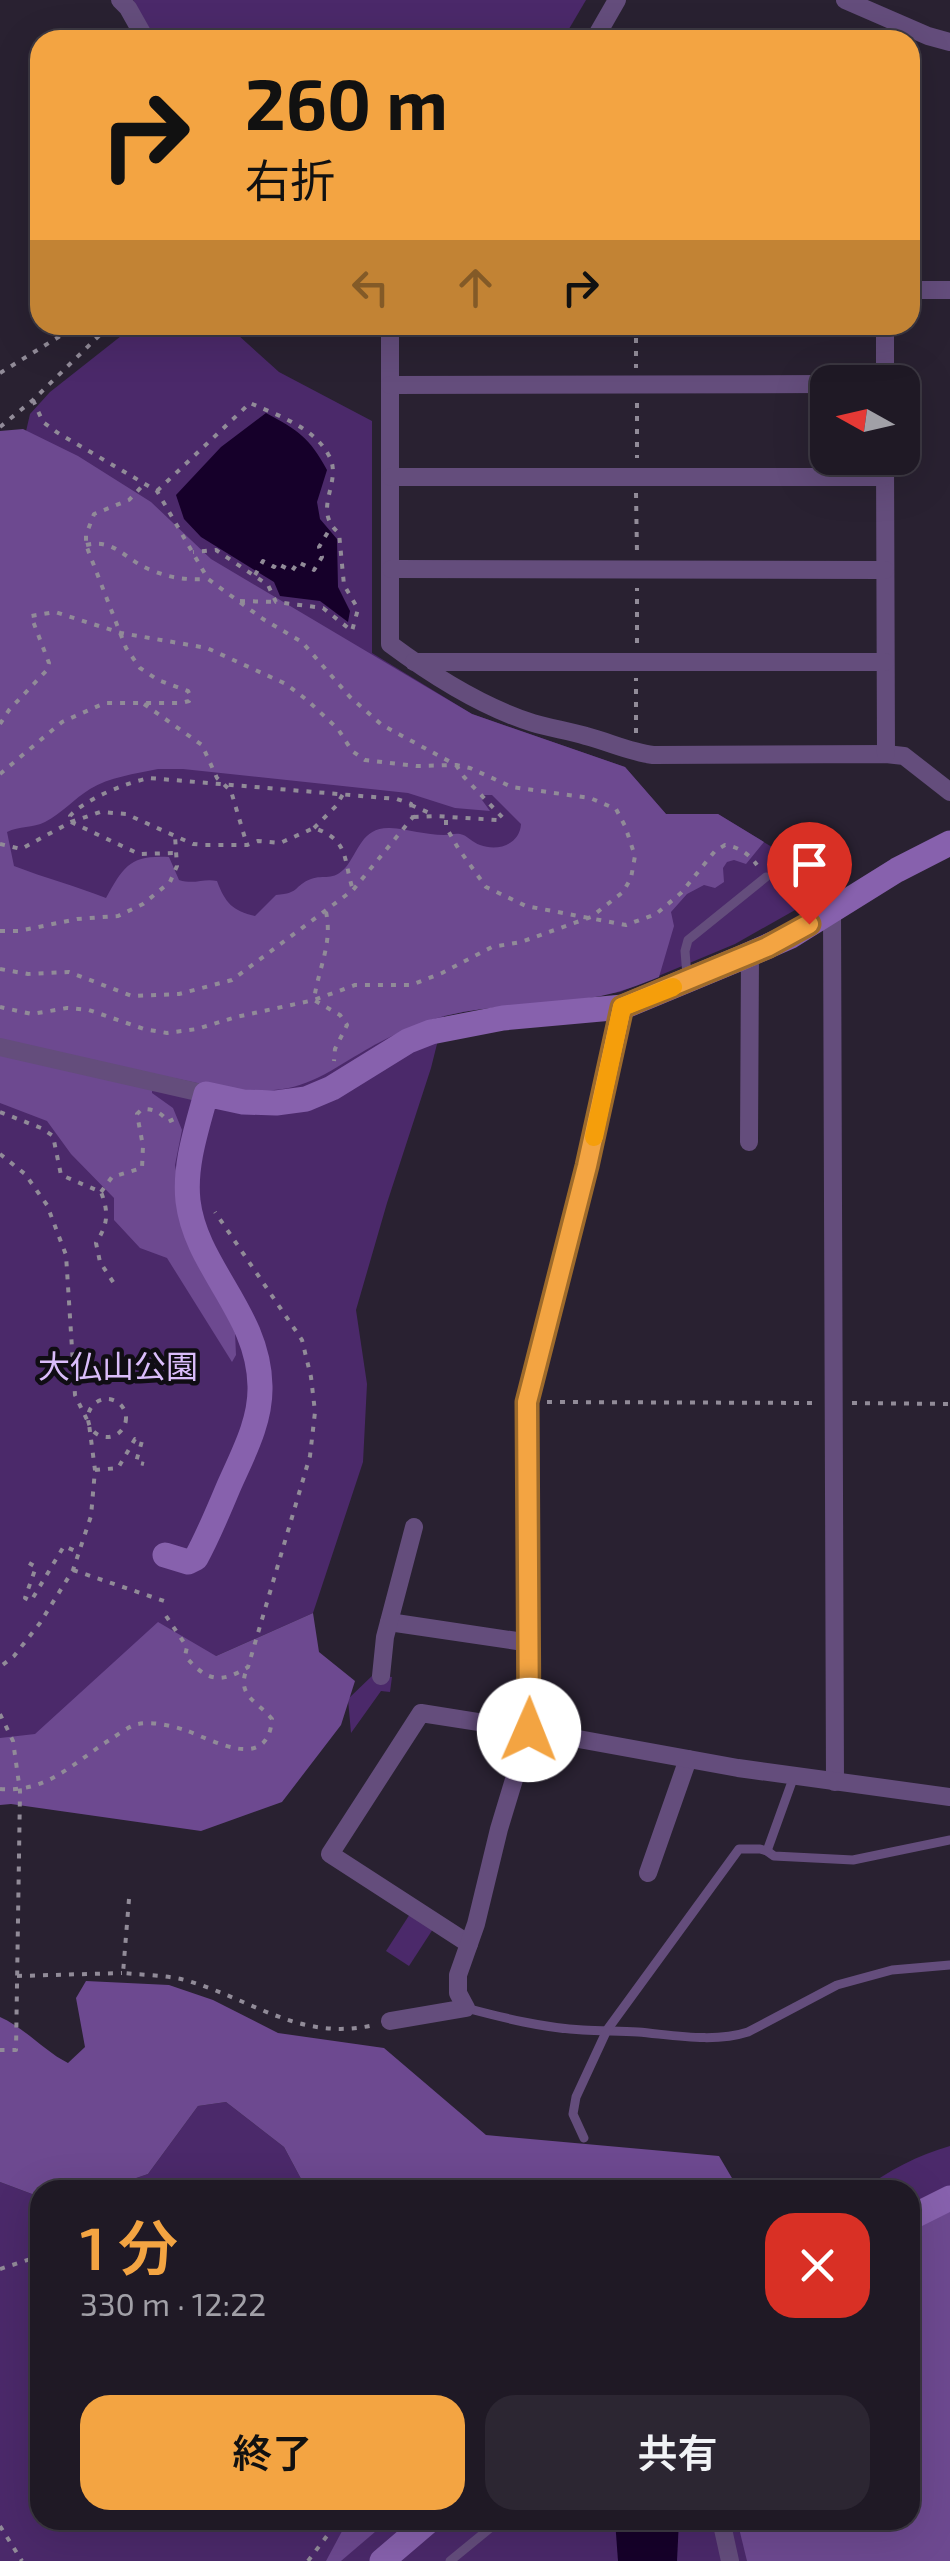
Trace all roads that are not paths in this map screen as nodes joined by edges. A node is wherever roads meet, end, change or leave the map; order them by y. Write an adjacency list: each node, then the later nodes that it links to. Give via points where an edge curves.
1 (120, 0): 4 (street)
2 (617, 0): 5 (street)
3 (845, 0): 6 (street)
4 (140, 30)
5 (600, 30)
6 (950, 42)
7 (920, 290): 8 (street)
8 (950, 290)
9 (390, 335): 13 (street)
10 (885, 335): 11 (street)
11 (884, 365)
12 (810, 384): 13 (street)
13 (390, 385): 16 (street)
14 (810, 470): 16 (street)
15 (885, 475): 18 (street)
16 (391, 476): 17 (street)
17 (391, 569): 18 (street); 19 (street, via 390,644)
18 (885, 570): 20 (street)
19 (413, 662): 20 (street); 21 (street, via 484,703 636,753)
20 (885, 662): 21 (street)
21 (886, 754): 22 (street, via 904,756)
22 (950, 792)
23 (950, 843): 25 (street)
24 (766, 876): 27 (lane, via 688,940)
25 (832, 911): 26 (street); 40 (street)
26 (750, 955): 27 (street); 31 (street)
27 (687, 981): 28 (street)
28 (622, 1007): 30 (street, via 431,1032 306,1099); 35 (street, via 527,1402)
29 (0, 1047): 30 (street)
30 (203, 1105): 33 (street, via 188,1183 193,1223 248,1326 260,1400 196,1558)
31 (748, 1142)
32 (414, 1527): 34 (street)
33 (165, 1555)
34 (388, 1622): 35 (street); 36 (street)
35 (530, 1643): 37 (street)
36 (381, 1676)
37 (529, 1730): 38 (street); 45 (street); 45 (street, via 421,1713 330,1854)
38 (688, 1759): 39 (street); 44 (street)
39 (794, 1776): 40 (street); 43 (lane)
40 (835, 1782): 41 (street)
41 (950, 1797)
42 (950, 1840): 43 (lane, via 854,1860)
43 (767, 1851): 49 (lane, via 740,1849)
44 (648, 1873)
45 (469, 1944): 47 (street, via 456,1984)
46 (950, 1964): 49 (lane, via 837,1985 734,2037)
47 (466, 2008): 48 (street); 49 (lane, via 548,2026)
48 (390, 2021)
49 (607, 2030): 50 (lane, via 576,2097 573,2114)
50 (584, 2138)
51 (950, 2198): 52 (street)
52 (920, 2213)
53 (418, 2530): 56 (street)
54 (488, 2530): 57 (lane)
55 (722, 2530): 58 (street)
56 (382, 2561)
57 (450, 2561)
58 (730, 2561)

